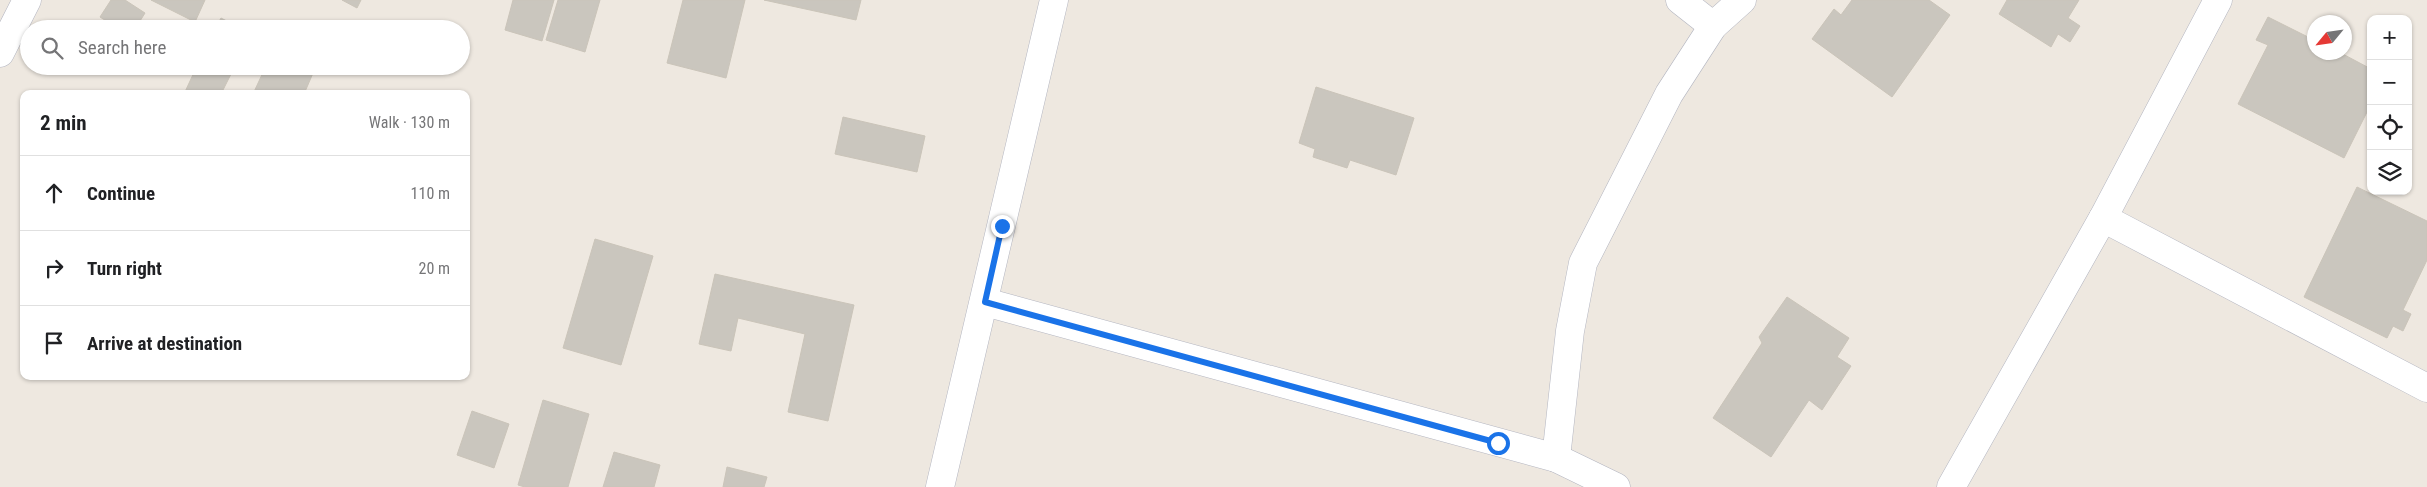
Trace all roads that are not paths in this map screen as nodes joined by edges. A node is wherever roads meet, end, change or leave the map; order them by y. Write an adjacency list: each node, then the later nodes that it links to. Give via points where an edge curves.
1 (27, 0): 7 (street)
2 (1054, 0): 9 (street)
3 (1680, 0): 6 (street)
4 (1742, 0): 6 (street)
5 (2218, 0): 8 (street)
6 (1713, 26): 11 (street, via 1668,94 1583,263 1570,331)
7 (0, 52)
8 (2103, 218): 10 (street); 14 (street)
9 (985, 302): 11 (street); 12 (street)
10 (2427, 388)
11 (1556, 458): 13 (street)
12 (940, 487)
13 (1616, 487)
14 (1951, 487)

